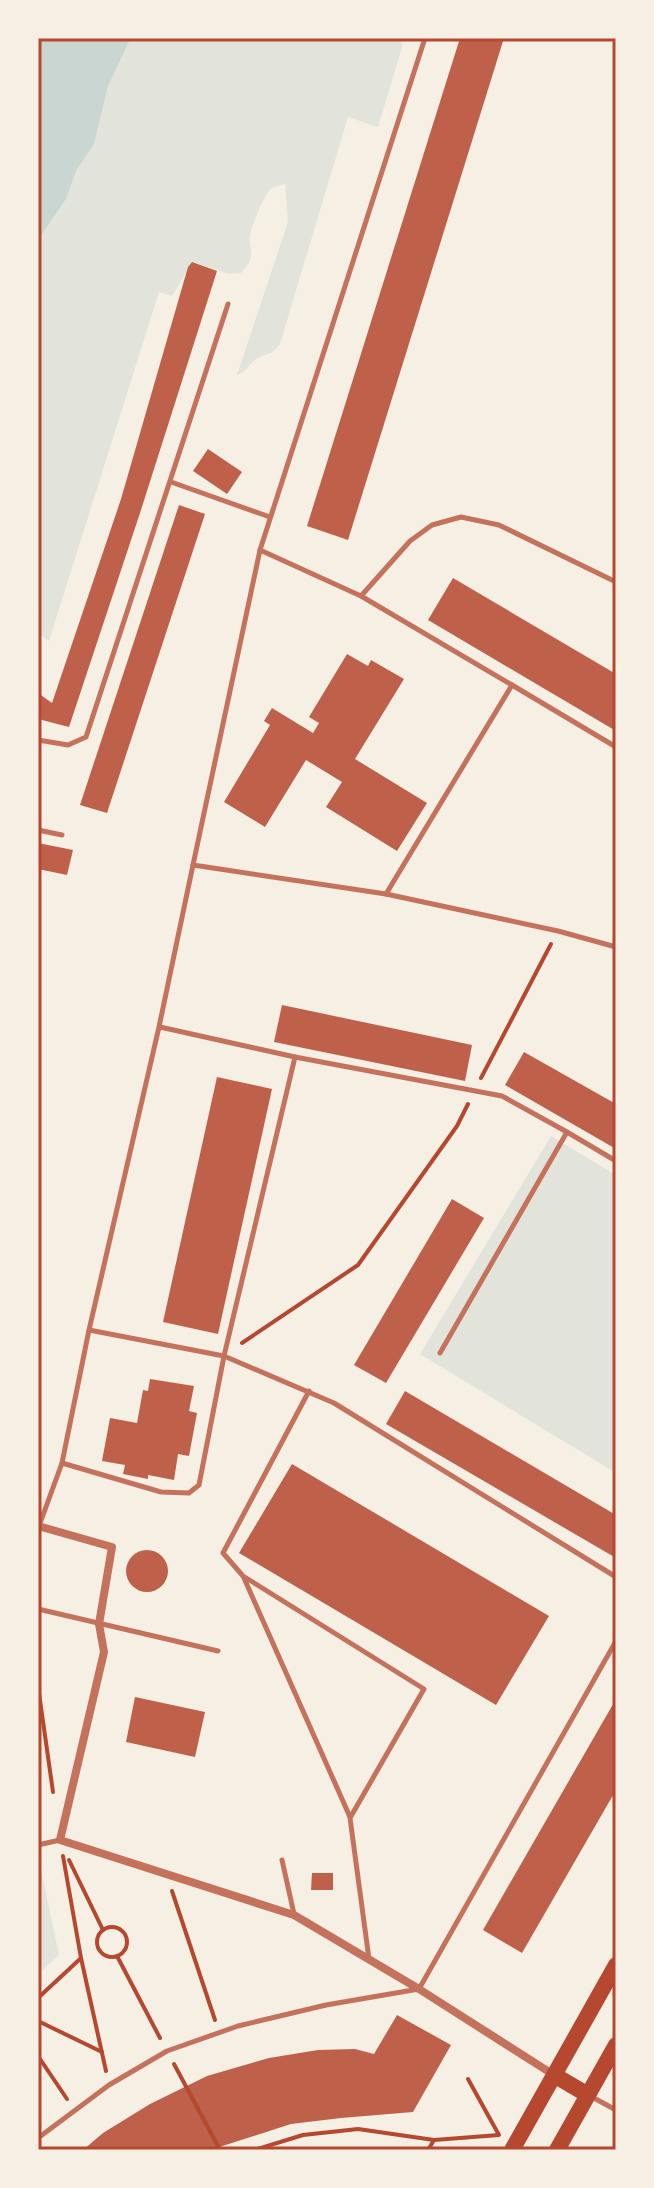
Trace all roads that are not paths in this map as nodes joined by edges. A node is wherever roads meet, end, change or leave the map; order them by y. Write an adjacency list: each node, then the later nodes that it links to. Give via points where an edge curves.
1 (425, 38): 4 (lane)
2 (228, 304): 3 (lane)
3 (171, 482): 4 (lane); 9 (lane, via 86,737 68,745)
4 (270, 517): 5 (lane)
5 (260, 550): 7 (lane); 13 (lane)
6 (616, 582): 7 (lane, via 499,525 461,517 432,525 410,541)
7 (361, 596): 8 (lane)
8 (512, 685): 10 (lane); 14 (lane)
9 (38, 740)
10 (616, 747)
11 (38, 830): 12 (lane)
12 (62, 835)
13 (193, 865): 14 (lane); 16 (lane)
14 (386, 894): 15 (lane)
15 (616, 947)
16 (159, 1027): 17 (lane); 20 (lane)
17 (295, 1057): 18 (lane, via 502,1096); 22 (lane)
18 (567, 1132): 19 (lane); 21 (lane)
19 (616, 1161)
20 (89, 1330): 22 (lane); 24 (lane)
21 (440, 1353)
22 (224, 1356): 23 (lane); 24 (lane, via 199,1485 189,1493 161,1492)
23 (309, 1391): 26 (lane, via 223,1553); 27 (lane)
24 (62, 1463): 25 (lane)
25 (38, 1526): 29 (street, via 112,1547)
26 (243, 1576): 32 (lane); 32 (lane, via 424,1689)
27 (616, 1577)
28 (38, 1609): 29 (lane)
29 (99, 1624): 31 (lane); 33 (street, via 104,1652)
30 (616, 1641): 39 (lane)
31 (218, 1651)
32 (350, 1818): 37 (lane)
33 (60, 1840): 34 (lane); 36 (street)
34 (38, 1845)
35 (282, 1860): 36 (lane)
36 (294, 1915): 37 (street)
37 (369, 1960): 39 (street)
38 (616, 1965): 41 (main road)
39 (419, 1989): 41 (street); 44 (lane, via 238,2026 167,2051 109,2085)
40 (616, 2045): 42 (main road)
41 (554, 2075): 42 (main road); 45 (main road)
42 (588, 2095): 43 (lane); 46 (main road)
43 (616, 2110)
44 (38, 2138)
45 (512, 2150)
46 (557, 2150)

